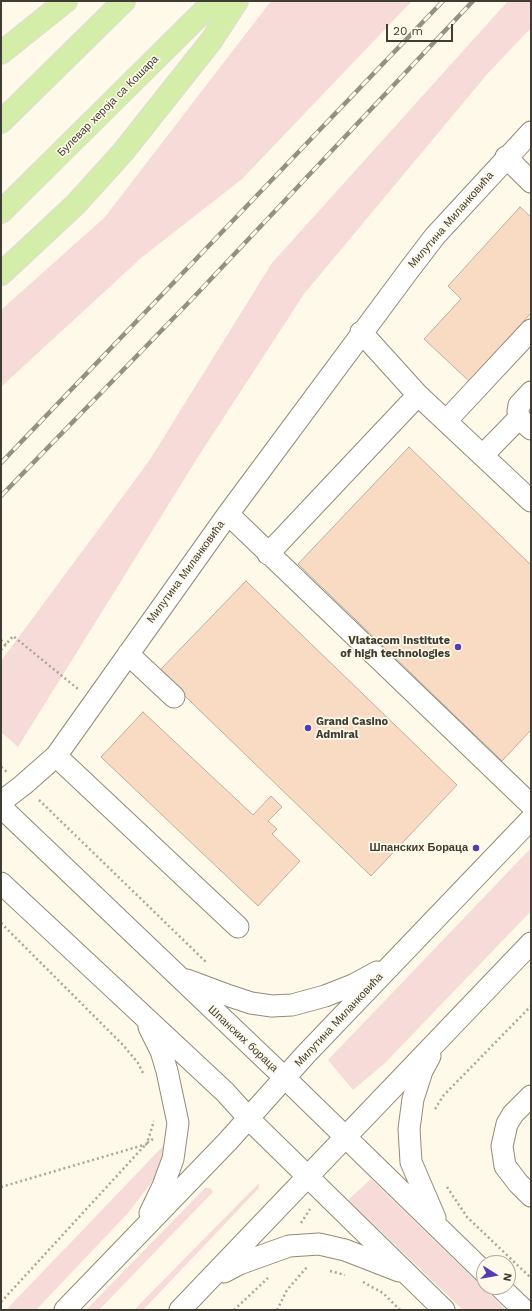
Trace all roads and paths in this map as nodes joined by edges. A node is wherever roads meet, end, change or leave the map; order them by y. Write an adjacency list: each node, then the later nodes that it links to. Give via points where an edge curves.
1 (124, 1): 6 (main road)
2 (214, 1): 11 (main road, Булевар хероја са Кошара)
3 (237, 1): 12 (main road, via 211,41 123,152 76,204)
4 (58, 7): 5 (main road)
5 (1, 53)
6 (1, 122)
7 (531, 132): 8 (street, Милутина Миланковића)
8 (510, 153): 9 (street); 10 (street); 14 (street, Милутина Миланковића, via 435,236)
9 (531, 163)
10 (531, 182)
11 (1, 212)
12 (1, 274)
13 (531, 330): 17 (street)
14 (361, 332): 16 (street); 21 (street, Милутина Миланковића)
15 (531, 392): 18 (street, via 519,405)
16 (418, 395): 17 (street); 22 (street)
17 (446, 421): 19 (street)
18 (525, 423): 19 (street)
19 (483, 455): 20 (street)
20 (531, 501)
21 (228, 514): 22 (street); 26 (street, Милутина Миланковића)
22 (268, 554): 33 (street)
23 (1, 640): 24 (path)
24 (6, 645): 25 (path); 27 (path, via 13,636)
25 (1, 650)
26 (128, 654): 28 (street); 29 (street, Милутина Миланковића)
27 (76, 687)
28 (174, 696)
29 (56, 756): 31 (street, Милутина Миланковића); 38 (street)
30 (1, 767): 31 (path)
31 (23, 786): 32 (street, Милутина Миланковића); 41 (path)
32 (1, 802)
33 (531, 805)
34 (1, 807): 42 (street, Шпанских бораца)
35 (531, 819): 40 (street, Милутина Миланковића)
36 (2, 886): 44 (street)
37 (1, 923): 46 (path, via 123,1045)
38 (238, 927)
39 (531, 943): 45 (street)
40 (393, 963): 42 (street, via 353,985 325,996 272,1006 250,1003); 47 (street, Милутина Миланковића)
41 (208, 964)
42 (175, 975): 47 (street, Шпанских бораца)
43 (531, 1006): 49 (path, via 443,1096)
44 (144, 1015): 51 (street, via 225,1092); 60 (street, via 161,1051 178,1123 171,1166)
45 (438, 1040): 53 (street); 61 (street, via 422,1071 413,1099 409,1129 411,1162 433,1214)
46 (144, 1075)
47 (285, 1078): 51 (street, Милутина Миланковића); 53 (street, Шпанских бораца)
48 (531, 1096): 59 (street, via 507,1124 502,1146 504,1166)
49 (431, 1114)
50 (155, 1118): 54 (path)
51 (248, 1118): 55 (street); 60 (street, Милутина Миланковића)
52 (159, 1135): 54 (path)
53 (346, 1137): 55 (street); 61 (street, Шпанских бораца)
54 (147, 1143): 57 (path); 72 (path)
55 (309, 1177): 58 (street); 69 (street)
56 (446, 1185): 68 (path, via 467,1217)
57 (1, 1187)
58 (325, 1193): 62 (path, via 306,1212); 66 (street)
59 (531, 1196)
60 (140, 1232): 73 (street, Милутина Миланковића)
61 (448, 1237): 63 (street, Шпанских бораца)
62 (287, 1252): 66 (street, via 319,1244 345,1250); 69 (street, via 239,1264); 76 (path, via 308,1265 288,1290)
63 (476, 1264)
64 (323, 1269): 67 (path)
65 (271, 1274): 75 (path)
66 (410, 1276): 78 (street)
67 (352, 1278)
68 (531, 1278)
69 (209, 1280): 74 (street)
70 (358, 1281): 77 (path, via 383,1293)
71 (508, 1295): 79 (street)
72 (1, 1302)
73 (65, 1310)
74 (180, 1310)
75 (234, 1310)
76 (277, 1310)
77 (400, 1310)
78 (444, 1310)
79 (524, 1310)

